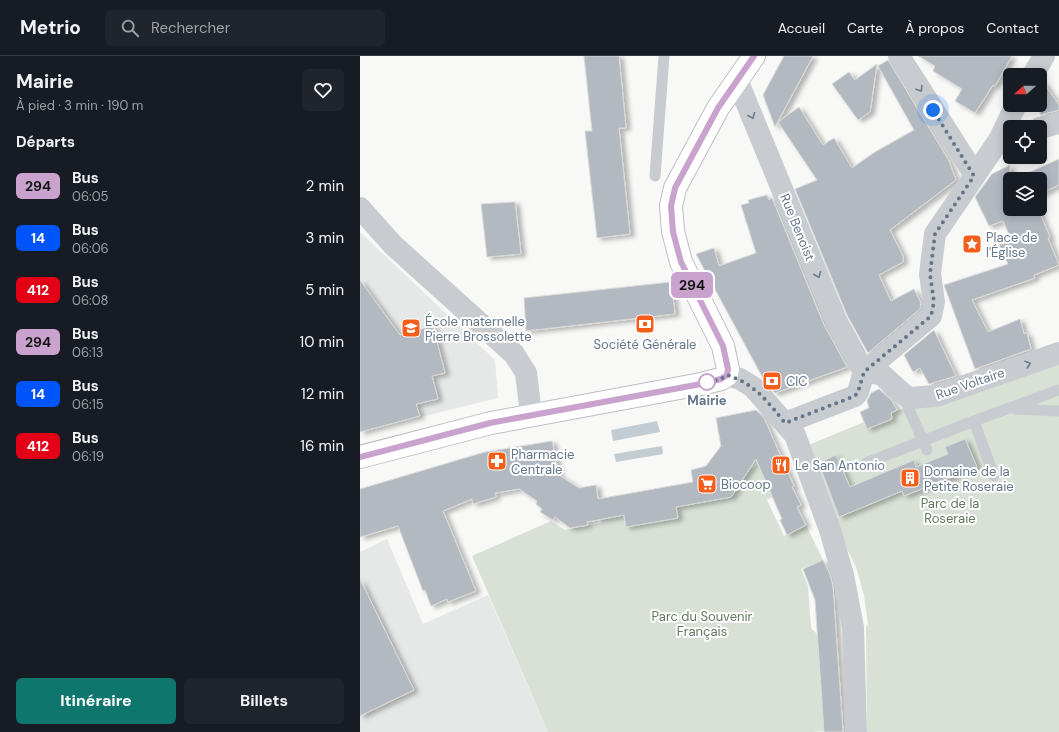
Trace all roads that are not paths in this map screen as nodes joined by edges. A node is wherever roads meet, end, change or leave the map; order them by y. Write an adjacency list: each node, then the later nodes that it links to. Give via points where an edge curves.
1 (664, 56): 10 (lane)
2 (754, 56): 6 (street)
3 (899, 56): 11 (street, one-way to 11)
4 (1044, 56): 5 (street)
5 (1037, 68)
6 (737, 80): 14 (street, Rue Benoist, one-way to 14, via 836,320); 15 (street, via 726,95 675,188 671,206 673,232 681,262 723,346)
7 (1059, 123): 8 (street)
8 (1047, 126)
9 (1003, 140): 11 (street)
10 (655, 176)
11 (974, 176): 14 (street, via 935,234 930,274 934,302 931,316)
12 (360, 208): 20 (street, via 393,245 514,354 526,373)
13 (1059, 353): 17 (street, Rue Voltaire, one-way to 13, via 909,398 936,396)
14 (864, 372): 17 (street, via 881,374); 22 (street, via 855,396)
15 (727, 375): 20 (street, via 701,384); 22 (street, via 753,387)
16 (1059, 390): 18 (lane)
17 (902, 394): 23 (lane)
18 (1010, 408): 19 (lane); 21 (lane)
19 (1059, 411)
20 (531, 414): 24 (street)
21 (974, 421): 23 (lane); 26 (lane)
22 (785, 423): 27 (street, via 795,435 830,530 843,575 853,627)
23 (925, 445): 25 (lane)
24 (360, 457)
25 (866, 463)
26 (994, 476)
27 (856, 732)

